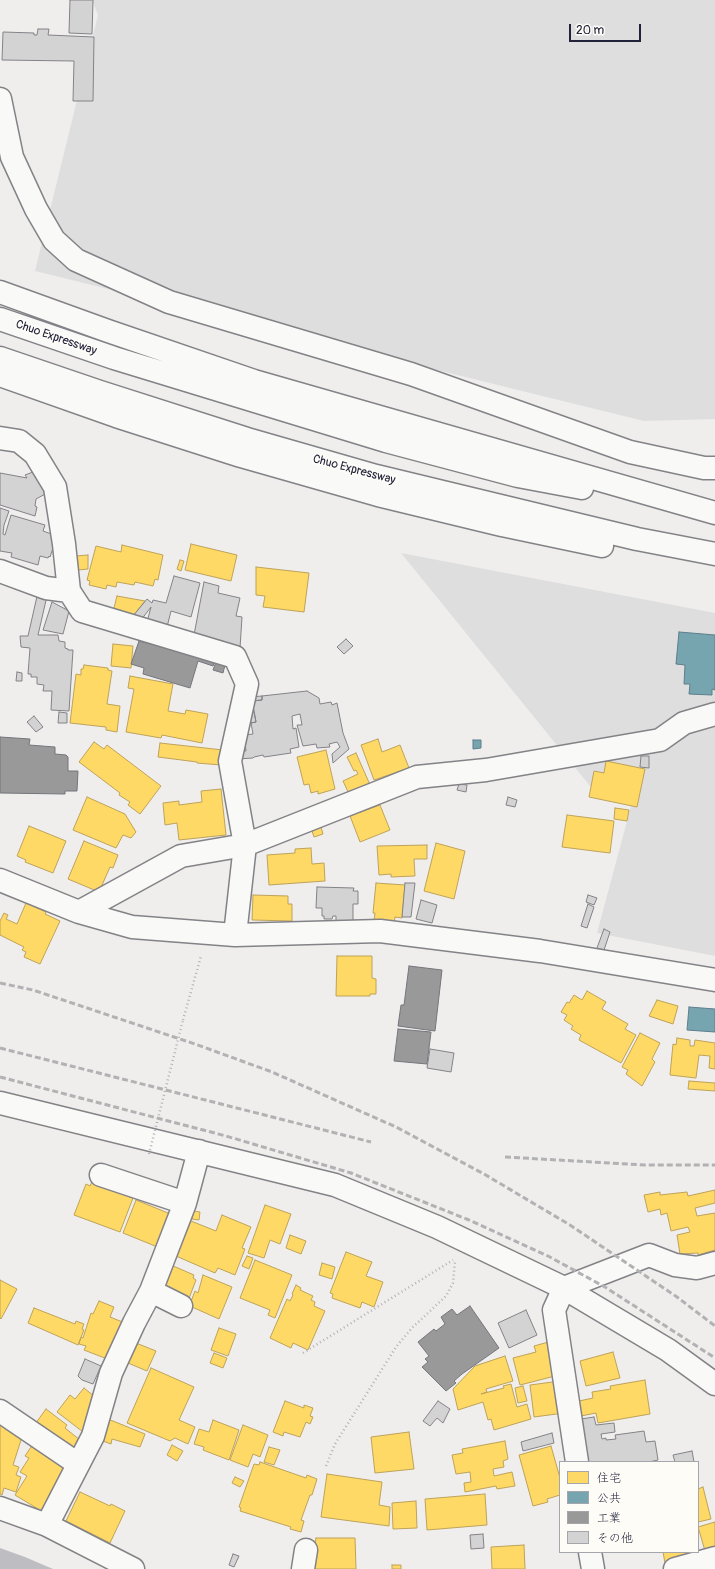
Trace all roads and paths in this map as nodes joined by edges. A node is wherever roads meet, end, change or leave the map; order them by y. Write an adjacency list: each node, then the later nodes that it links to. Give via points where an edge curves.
1 (0, 99): 2 (main road)
2 (6, 156): 8 (main road, via 54,240 76,260 169,302 411,374 630,452 704,468)
3 (0, 292): 9 (main road, via 108,332 254,381)
4 (0, 319): 9 (main road, Chuo Expressway, via 114,358 393,443 518,476)
5 (0, 358): 10 (main road, Chuo Expressway, via 247,440 376,476 637,539)
6 (0, 375): 11 (main road, via 241,456 378,495 502,525)
7 (0, 438): 13 (main road, via 20,441 35,454 55,487)
8 (715, 468)
9 (715, 514)
10 (715, 554)
11 (715, 569)
12 (0, 571): 13 (main road, via 46,588)
13 (69, 591): 15 (main road, via 82,611 235,657 248,684 230,761)
14 (715, 714): 15 (main road, via 684,723 660,740 486,770 417,777)
15 (245, 845): 17 (main road, via 181,856); 18 (main road)
16 (0, 880): 17 (main road)
17 (79, 912): 18 (main road, via 132,928)
18 (235, 935): 20 (main road, via 380,932 540,951)
19 (201, 956): 23 (path, bridge)
20 (715, 980)
21 (0, 1103): 22 (main road)
22 (200, 1151): 25 (main road); 27 (main road, via 335,1185 437,1226)
23 (149, 1154)
24 (100, 1175): 25 (main road)
25 (185, 1203): 28 (main road)
26 (715, 1263): 27 (main road, via 697,1268 675,1265 649,1254)
27 (564, 1288): 31 (main road, via 668,1350); 33 (main road, via 554,1310)
28 (152, 1291): 29 (main road); 34 (main road, via 111,1373 93,1436)
29 (181, 1306)
30 (303, 1353): 35 (path, via 455,1259 453,1283 446,1296 396,1347 335,1444)
31 (715, 1384)
32 (0, 1411): 34 (main road)
33 (577, 1461)
34 (78, 1464): 37 (main road)
35 (326, 1466)
36 (0, 1508): 37 (main road)
37 (48, 1525): 40 (main road)
38 (590, 1553): 41 (main road)
39 (715, 1558): 42 (main road)
40 (132, 1569)
41 (593, 1569)
42 (674, 1569)

